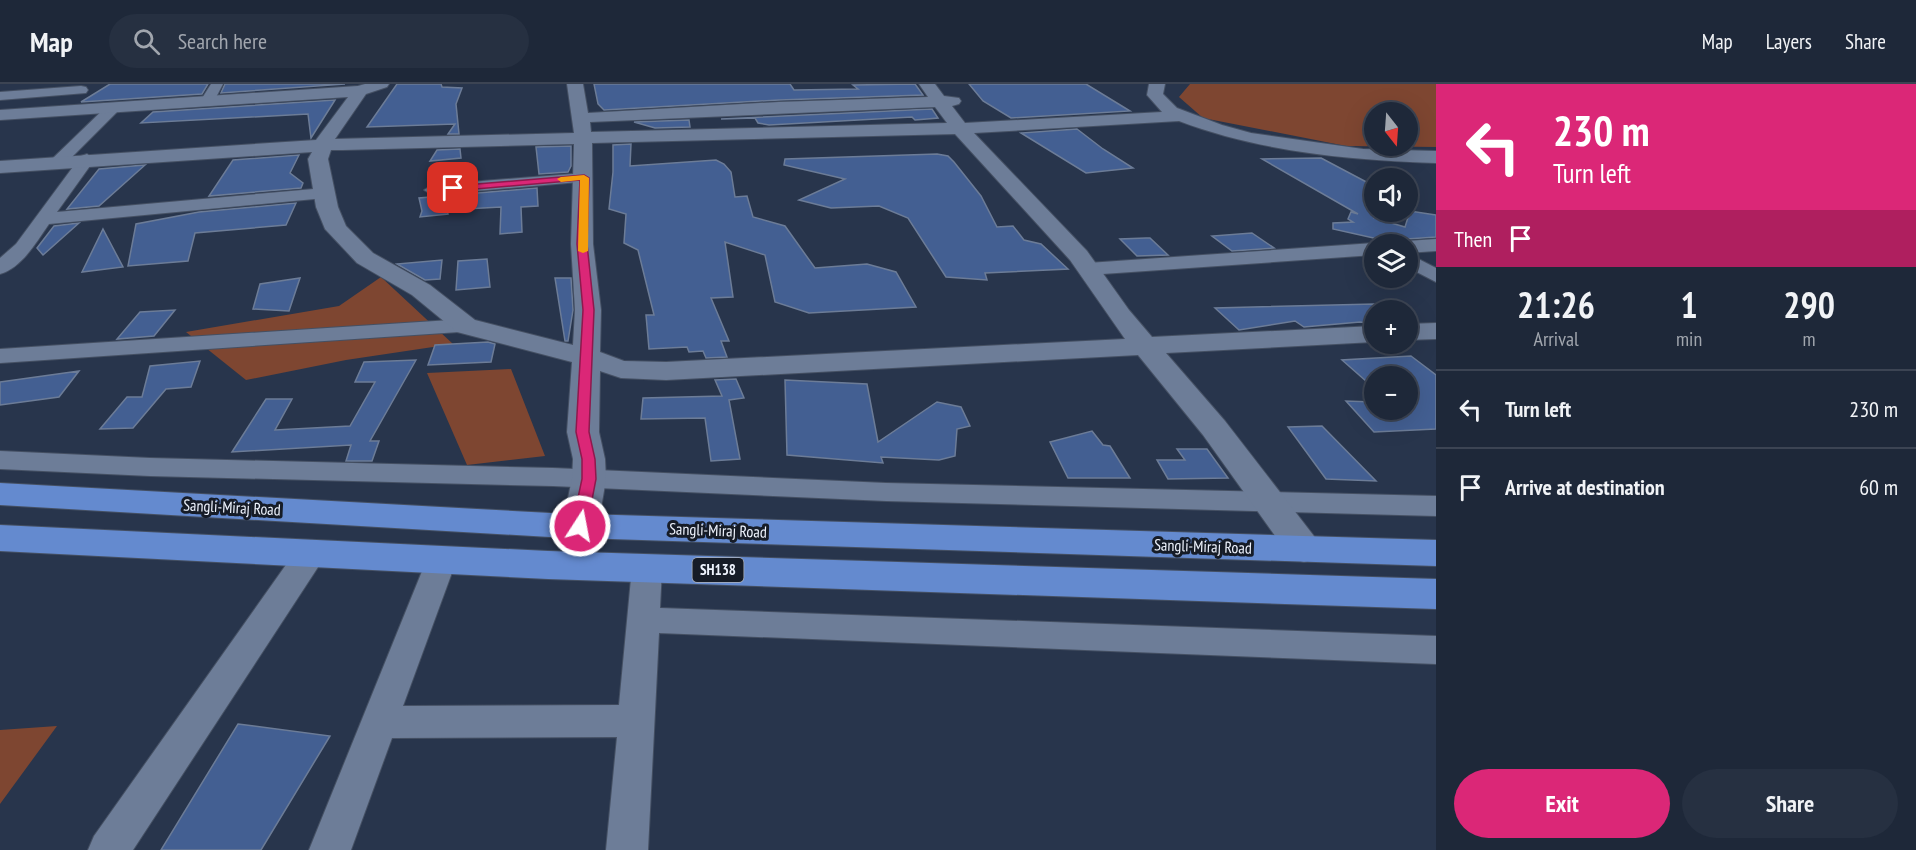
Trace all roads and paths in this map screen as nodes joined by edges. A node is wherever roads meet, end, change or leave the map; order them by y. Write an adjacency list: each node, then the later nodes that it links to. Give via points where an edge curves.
1 (217, 84): 10 (street)
2 (381, 84): 6 (main road)
3 (575, 84): 17 (main road)
4 (1157, 84): 15 (main road, via 1155,95)
5 (85, 87): 8 (street); 13 (street)
6 (350, 89): 10 (main road); 18 (main road)
7 (799, 90): 12 (main road)
8 (0, 96)
9 (939, 96): 12 (main road); 16 (main road)
10 (208, 100): 11 (main road)
11 (114, 106): 13 (main road); 21 (street)
12 (809, 106): 17 (main road)
13 (59, 110): 14 (main road)
14 (0, 115)
15 (1179, 116): 16 (main road); 19 (main road, via 1283,144 1363,155)
16 (959, 127): 17 (main road, via 786,131); 32 (main road)
17 (582, 129): 18 (main road); 23 (main road)
18 (323, 145): 20 (main road); 25 (main road, via 318,159)
19 (1436, 157)
20 (87, 159): 21 (main road); 26 (street)
21 (58, 162): 22 (main road)
22 (0, 167)
23 (584, 178): 24 (street); 40 (main road)
24 (432, 190)
25 (325, 192): 26 (street); 34 (main road, via 336,229 365,258 421,290)
26 (44, 219): 31 (street, via 23,248)
27 (1436, 245): 28 (street)
28 (1418, 246)
29 (1364, 250): 32 (street)
30 (1418, 265): 33 (street)
31 (0, 268)
32 (1088, 269): 38 (main road)
33 (1436, 276)
34 (466, 326): 39 (street); 40 (main road)
35 (1436, 331): 36 (main road)
36 (1418, 332)
37 (1364, 335): 38 (main road)
38 (1146, 346): 40 (main road, via 666,371 621,369); 44 (main road)
39 (0, 356)
40 (586, 357): 42 (main road, via 583,432)
41 (0, 460): 42 (street)
42 (589, 479): 44 (street); 46 (main road)
43 (0, 494): 46 (highway, Sangli-Miraj Road)
44 (1271, 502): 45 (street); 48 (main road)
45 (1436, 506)
46 (580, 526): 48 (highway, Sangli-Miraj Road)
47 (0, 538): 49 (highway, SH138)
48 (1304, 549): 50 (highway, Sangli-Miraj Road)
49 (311, 553): 51 (highway, SH138); 58 (street)
50 (1436, 553)
51 (442, 559): 52 (highway, SH138); 57 (street)
52 (647, 568): 53 (highway, SH138); 54 (street)
53 (1436, 594)
54 (643, 620): 55 (street); 56 (street)
55 (1436, 650)
56 (636, 721): 57 (street); 60 (street)
57 (378, 722): 59 (street)
58 (109, 850)
59 (330, 850)
60 (627, 850)

